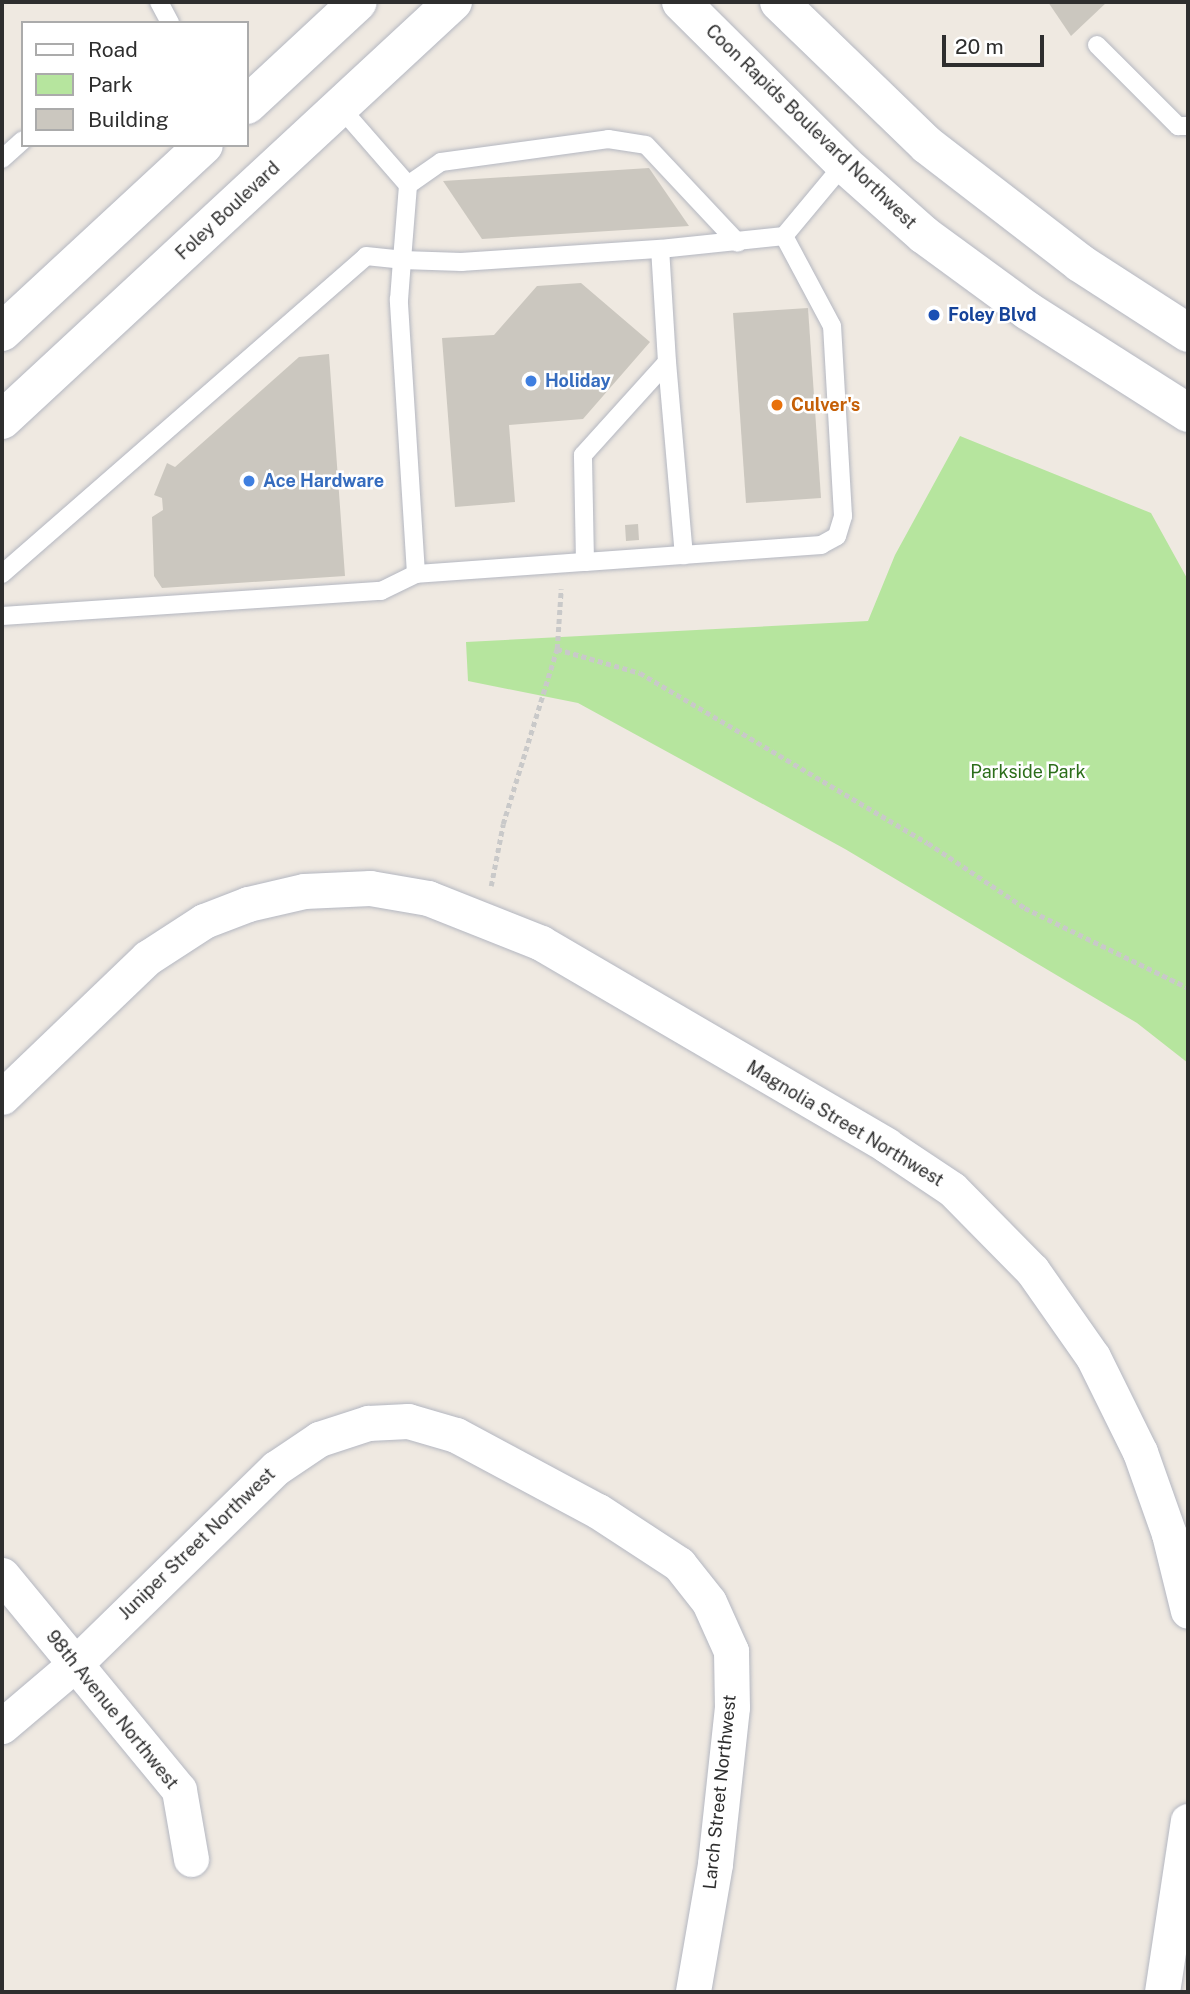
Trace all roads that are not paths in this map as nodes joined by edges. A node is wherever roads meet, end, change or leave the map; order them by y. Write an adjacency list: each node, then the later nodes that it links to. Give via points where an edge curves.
1 (358, 2): 6 (main road)
2 (453, 2): 7 (main road, Foley Boulevard)
3 (681, 2): 12 (main road, Coon Rapids Boulevard Northwest)
4 (779, 2): 19 (main road, via 927,145 1080,264)
5 (1097, 45): 8 (lane, via 1178,126)
6 (248, 103)
7 (340, 107): 13 (lane); 22 (main road, Foley Boulevard)
8 (1188, 126)
9 (21, 142): 11 (lane)
10 (202, 147): 18 (main road)
11 (2, 159)
12 (844, 164): 14 (lane); 21 (main road, Coon Rapids Boulevard Northwest, via 924,234 1027,311)
13 (408, 185): 15 (lane, via 440,162 608,139 646,145); 17 (lane)
14 (784, 236): 15 (lane); 23 (lane, via 832,326 837,536 821,545)
15 (737, 243): 16 (lane)
16 (660, 249): 17 (lane, via 462,262); 20 (lane)
17 (402, 260): 25 (lane, via 366,256); 26 (lane, via 399,300)
18 (2, 332)
19 (1188, 333)
20 (667, 362): 23 (lane); 24 (lane, via 583,455)
21 (1188, 413)
22 (2, 420)
23 (684, 555): 24 (lane)
24 (585, 562): 26 (lane)
25 (2, 574)
26 (416, 574): 27 (lane, via 381,591)
27 (2, 616)
28 (2, 1097): 31 (street, Magnolia Street Northwest, via 147,958 204,921 248,904 304,891 370,888 428,898 541,943 886,1145 952,1189 1032,1270 1093,1357 1140,1452 1169,1534)
29 (679, 1564): 32 (street, Juniper Street Northwest, via 598,1511 456,1435 408,1421 368,1423 319,1439 276,1468); 36 (street, Larch Street Northwest, via 709,1602 731,1651 732,1707 715,1864)
30 (2, 1576): 32 (street, 98th Avenue Northwest)
31 (1188, 1611)
32 (74, 1665): 33 (street, Juniper Street Northwest); 35 (street, 98th Avenue Northwest, via 179,1790)
33 (2, 1726)
34 (1188, 1821): 37 (street)
35 (191, 1859)
36 (694, 1992)
37 (1162, 1992)

